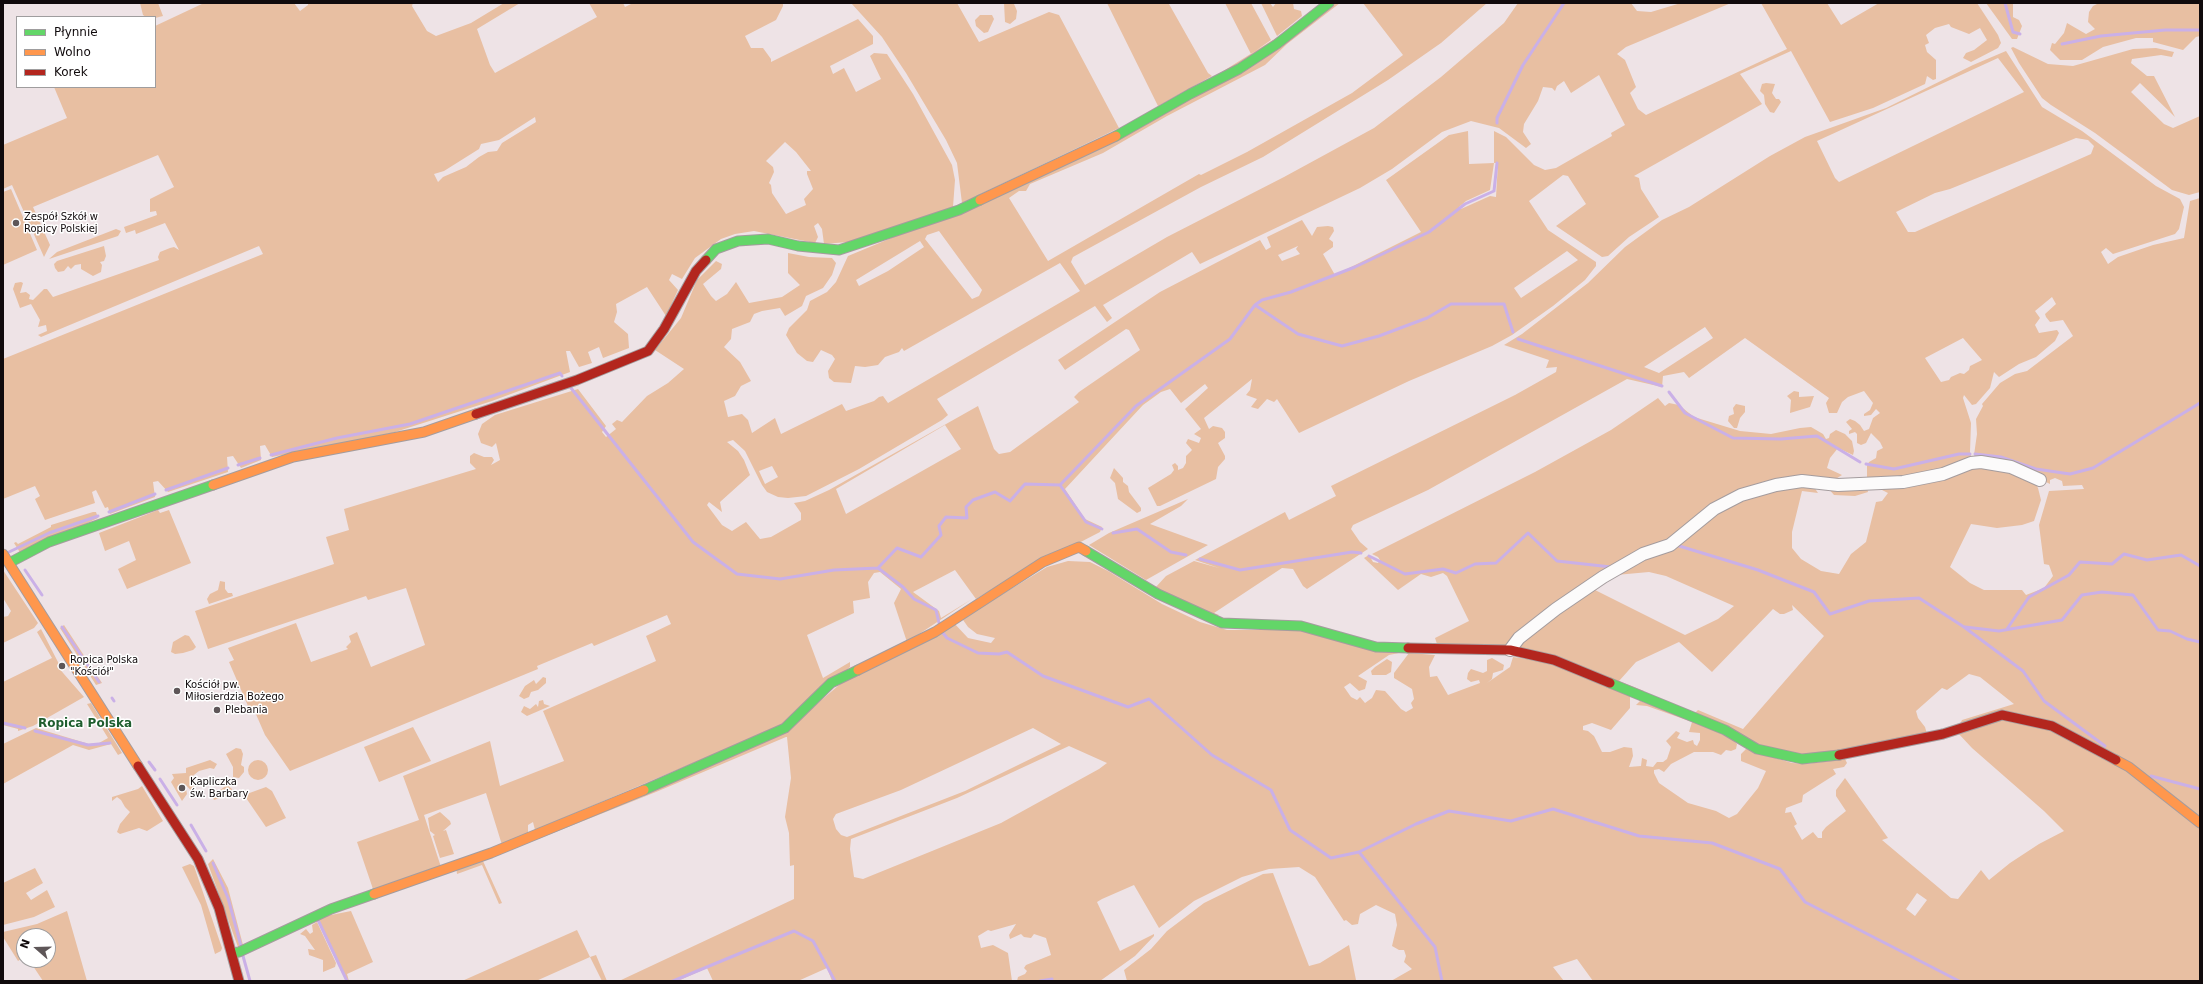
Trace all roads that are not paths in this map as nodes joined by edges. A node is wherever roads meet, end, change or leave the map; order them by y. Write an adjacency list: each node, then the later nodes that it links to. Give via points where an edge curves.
1 (1329, 3): 3 (street, via 1240,69 1190,94 1110,140 959,210 839,250 798,246 768,239 738,242 716,249 696,270 664,329 648,351 577,380 424,432 293,457)
2 (2040, 480): 4 (street, via 2011,467 1981,462 1971,463 1943,474 1903,482 1838,485 1802,481 1741,495 1714,509 1670,545 1643,554 1591,585 1556,609 1520,638)
3 (6, 559): 6 (street, via 198,859)
4 (1510, 650): 5 (street, via 1554,660 1725,730 1757,749 1802,759 1853,754 1943,734 2002,715 2052,726 2129,767); 6 (street, via 1376,647 1301,626 1222,622 1158,594 1079,547 1043,562 935,632 831,683 785,728 666,781 490,853 331,909)
5 (2200, 823)
6 (238, 951): 7 (street)
7 (239, 981)

